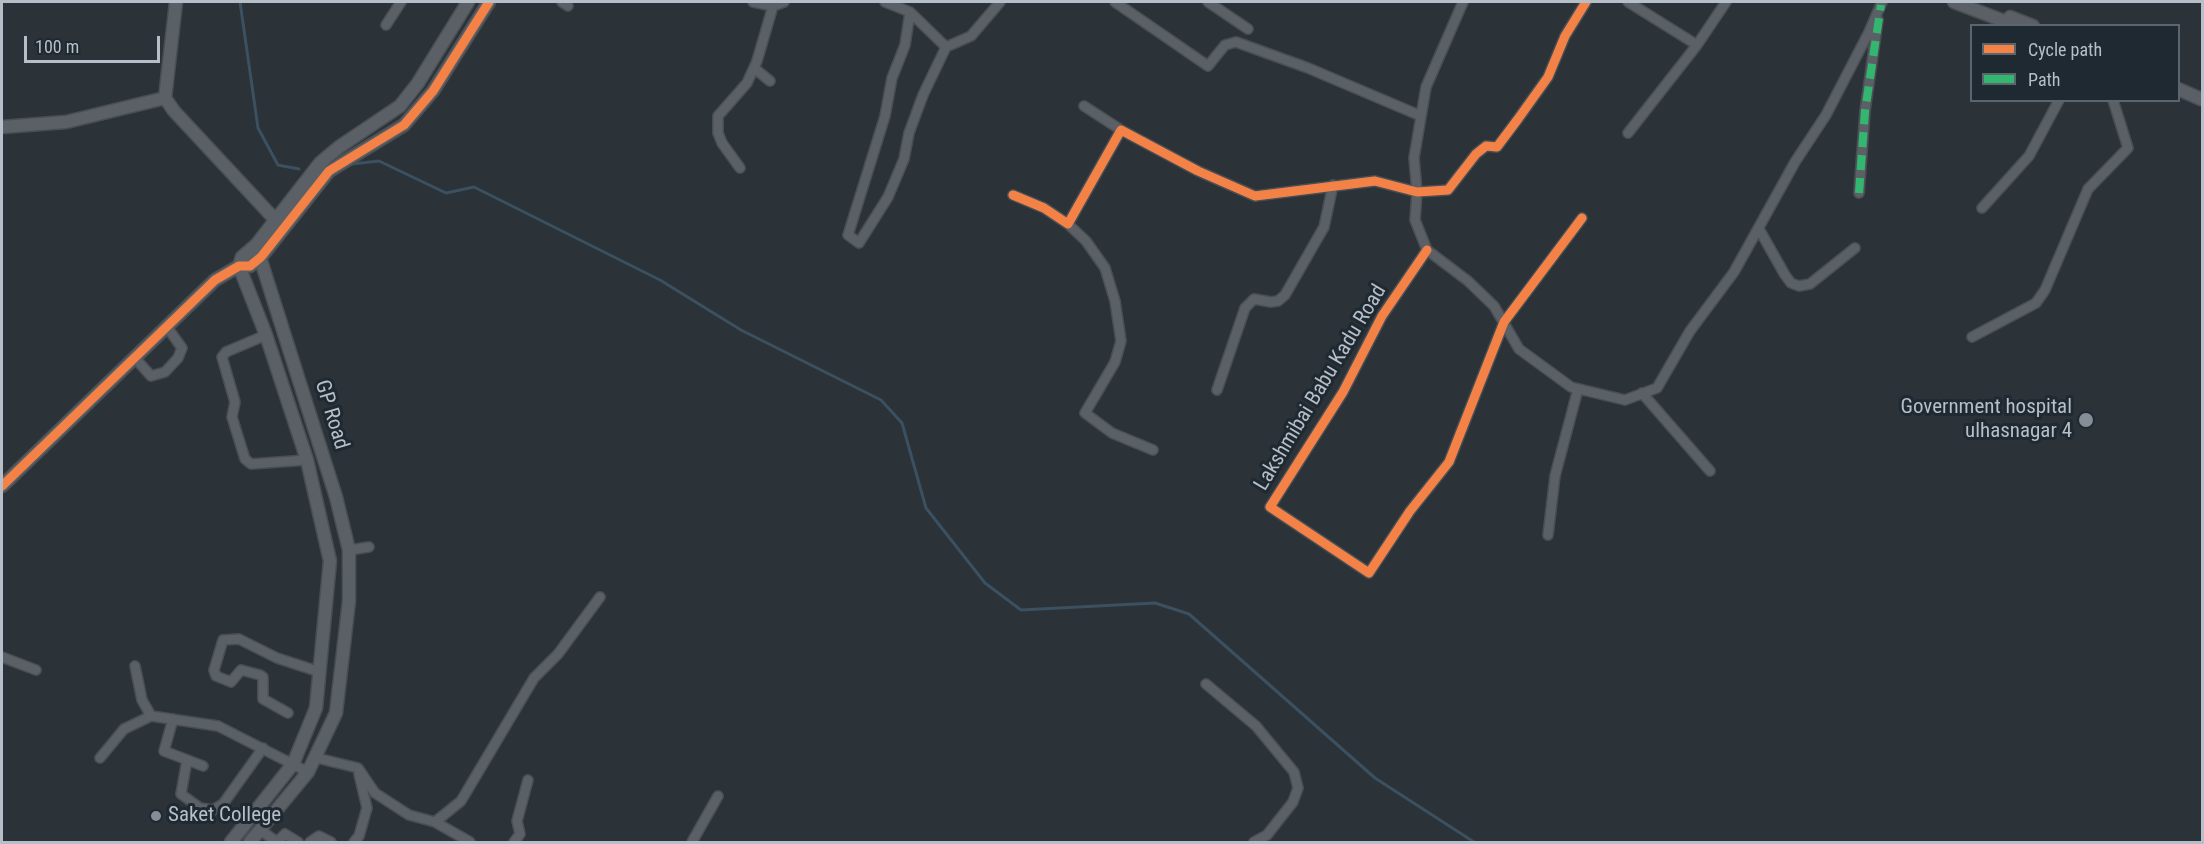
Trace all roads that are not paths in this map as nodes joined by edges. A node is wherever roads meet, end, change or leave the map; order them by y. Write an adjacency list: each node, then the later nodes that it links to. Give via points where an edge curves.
1 (176, 2): 28 (street)
2 (402, 2): 21 (street)
3 (753, 2): 17 (street)
4 (784, 2): 17 (street)
5 (885, 2): 18 (street)
6 (1000, 2): 24 (street, via 971,36)
7 (1115, 2): 36 (street, via 1208,66 1226,45 1236,42)
8 (1208, 2): 22 (street)
9 (1463, 2): 36 (street, via 1426,87)
10 (1586, 2): 42 (street, via 1565,36 1548,77 1497,147 1486,146 1476,154 1448,190)
11 (1628, 2): 23 (street)
12 (1726, 2): 23 (street)
13 (1954, 2): 19 (street)
14 (1972, 2): 20 (street)
15 (474, 3): 33 (street); 35 (street, via 434,91)
16 (1881, 3): 43 (street, via 1865,111); 49 (street, via 1826,115)
17 (773, 6): 25 (street)
18 (910, 12): 24 (street); 24 (street, via 905,45 848,235 859,243 888,197 923,95)
19 (2012, 24)
20 (2027, 24)
21 (386, 25)
22 (1248, 29)
23 (1697, 45): 39 (street)
24 (946, 47)
25 (754, 68): 26 (street); 40 (street, via 747,83 718,116 722,143)
26 (770, 81)
27 (2180, 90): 30 (street)
28 (165, 98): 37 (street, via 66,122); 48 (street)
29 (2180, 98): 30 (street)
30 (2202, 99)
31 (2059, 102): 45 (street, via 2029,156)
32 (2114, 102): 58 (street, via 2128,148 2088,189 2041,297)
33 (400, 106): 35 (street); 48 (street, via 320,163)
34 (1084, 106): 38 (street)
35 (413, 116): 48 (street, via 329,171)
36 (1421, 116): 42 (street, via 1414,158)
37 (2, 127)
38 (1121, 130): 41 (street, via 1198,171 1256,196); 47 (street)
39 (1628, 133)
40 (740, 168)
41 (1333, 185): 42 (street, via 1375,181); 61 (street, via 1324,227 1285,295 1271,302 1254,299 1245,308)
42 (1417, 192): 52 (street, via 1415,220)
43 (1859, 193)
44 (1013, 195): 47 (street)
45 (1982, 208)
46 (1582, 218): 55 (street)
47 (1068, 224): 63 (street, via 1105,268 1121,341 1115,362 1085,413 1112,433)
48 (280, 225): 50 (street); 53 (street)
49 (1759, 229): 51 (street, via 1785,275 1799,286 1810,284); 62 (street, via 1734,272 1690,331 1657,388)
50 (256, 245): 53 (street, GP Road); 54 (street, via 242,257)
51 (1855, 248)
52 (1427, 250): 55 (street, via 1477,289); 55 (street, Lakshmibai Babu Kadu Road, via 1382,316 1343,392 1270,507 1369,573 1449,462)
53 (261, 257): 54 (street, via 249,267); 69 (street, GP Road)
54 (239, 266): 56 (street, via 215,280); 57 (street, GP Road)
55 (1504, 322): 60 (street, via 1520,349)
56 (168, 327): 59 (street); 59 (street, via 182,348 165,372 151,375)
57 (266, 335): 64 (street, GP Road); 64 (street, via 222,357 235,402 232,417 245,459 251,464)
58 (1972, 337)
59 (135, 358): 66 (street)
60 (1578, 389): 62 (street, via 1625,400); 67 (street, via 1555,476)
61 (1217, 390)
62 (1642, 393): 65 (street)
63 (1153, 450)
64 (307, 460): 72 (street, GP Road, via 330,561)
65 (1710, 471)
66 (2, 486)
67 (1548, 535)
68 (369, 547): 69 (street)
69 (349, 550): 71 (street, GP Road)
70 (600, 597): 93 (street, via 558,654 534,678 461,801)
71 (349, 601): 72 (street); 75 (street, GP Road)
72 (328, 602): 74 (street, GP Road)
73 (2, 657): 77 (street)
74 (322, 658): 75 (street); 78 (street, GP Road)
75 (343, 661): 85 (street, GP Road, via 336,713)
76 (135, 666): 81 (street, via 142,700)
77 (36, 670)
78 (320, 672): 80 (street, via 277,658 239,639 222,642 214,670 216,676 231,682 241,670 260,675 264,680 263,699); 87 (street, GP Road, via 316,708)
79 (1206, 684): 105 (street, via 1257,726 1294,772 1298,789 1293,802 1267,835)
80 (288, 712)
81 (151, 716): 82 (street); 84 (street, via 124,729)
82 (173, 719): 83 (street, via 218,726); 86 (street, via 164,751)
83 (263, 747): 86 (street, via 223,804 213,810 200,808 181,794); 87 (street)
84 (100, 758)
85 (317, 758): 89 (street); 90 (street, GP Road)
86 (187, 760): 88 (street)
87 (293, 764): 90 (street); 96 (street, GP Road)
88 (203, 766)
89 (358, 768): 93 (street, via 375,793 409,815); 101 (street, via 367,808)
90 (308, 772): 94 (street, GP Road)
91 (528, 780): 103 (street, via 517,821 520,834)
92 (718, 796): 104 (street)
93 (435, 822): 102 (street)
94 (260, 830): 95 (street); 97 (street, GP Road)
95 (277, 842): 98 (street, via 285,834)
96 (231, 843)
97 (250, 843)
98 (298, 843)
99 (310, 843): 100 (street, via 319,836)
100 (331, 843)
101 (354, 843)
102 (470, 843)
103 (514, 843)
104 (692, 843)
105 (1254, 843)

